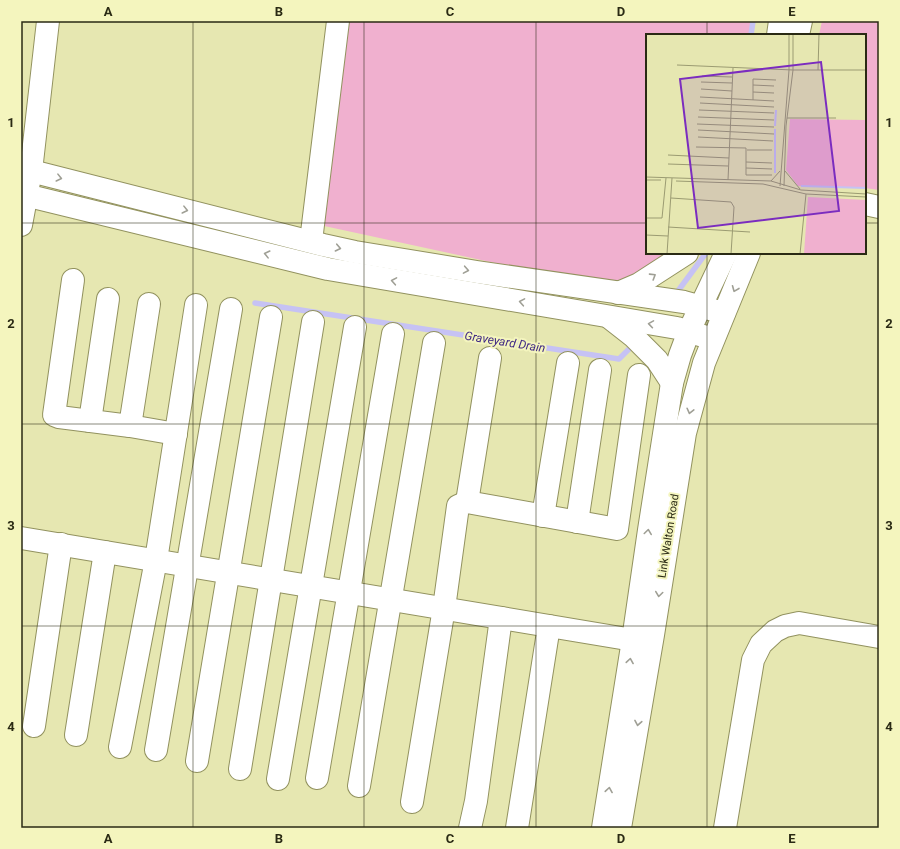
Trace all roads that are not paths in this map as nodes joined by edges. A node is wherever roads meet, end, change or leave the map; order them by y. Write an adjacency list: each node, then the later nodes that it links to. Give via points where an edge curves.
1 (44, 21): 2 (street)
2 (48, 21): 8 (street)
3 (338, 21): 13 (street)
4 (780, 21): 6 (street)
5 (801, 21): 7 (street)
6 (778, 34)
7 (798, 34)
8 (26, 170): 9 (street); 13 (street, one-way to 13)
9 (24, 194): 12 (street); 26 (street, one-way to 9, via 328,269)
10 (866, 204): 11 (street)
11 (879, 207)
12 (21, 225)
13 (311, 241): 18 (street, one-way to 18, via 355,252)
14 (684, 254): 18 (street, one-way to 14, via 639,284)
15 (726, 254): 22 (street, Link Walton Road)
16 (749, 254): 24 (street, Link Walton Road, one-way to 24)
17 (73, 280): 38 (street, via 54,415)
18 (618, 294): 22 (street)
19 (108, 299): 38 (street)
20 (149, 304): 39 (street)
21 (196, 305): 40 (street)
22 (700, 306): 24 (street); 29 (street, Link Walton Road)
23 (231, 309): 48 (street)
24 (724, 313): 31 (street, Link Walton Road)
25 (271, 316): 49 (street)
26 (608, 317): 29 (street, one-way to 26); 37 (street, via 633,336 657,360)
27 (313, 322): 50 (street)
28 (355, 327): 51 (street)
29 (689, 331): 31 (street); 37 (street, Link Walton Road)
30 (393, 334): 52 (street)
31 (713, 339): 72 (street, Link Walton Road, one-way to 72, via 693,399 685,433)
32 (434, 343): 53 (street)
33 (490, 358): 41 (street)
34 (568, 363): 42 (street)
35 (600, 370): 43 (street)
36 (639, 375): 43 (street, via 617,529)
37 (672, 383): 58 (street, Link Walton Road, one-way to 37)
38 (90, 421): 39 (street)
39 (130, 426): 40 (street)
40 (176, 434): 47 (street)
41 (467, 502): 42 (street); 54 (street, via 458,506)
42 (543, 516): 43 (street)
43 (576, 522)
44 (22, 543): 45 (street)
45 (61, 544): 46 (street); 59 (street)
46 (105, 552): 47 (street); 60 (street)
47 (156, 560): 48 (street); 61 (street)
48 (188, 565): 49 (street); 62 (street)
49 (228, 572): 50 (street); 63 (street)
50 (271, 579): 51 (street); 64 (street)
51 (311, 586): 52 (street); 66 (street)
52 (349, 592): 53 (street); 65 (street)
53 (390, 599): 54 (street); 67 (street)
54 (444, 608): 55 (street); 68 (street)
55 (501, 618): 56 (street); 69 (street)
56 (549, 626): 58 (street); 70 (street)
57 (879, 636): 73 (street, via 799,623 775,631 761,644 753,660)
58 (633, 640): 71 (street, Link Walton Road, one-way to 58)
59 (34, 726)
60 (76, 735)
61 (120, 747)
62 (156, 750)
63 (197, 761)
64 (240, 769)
65 (317, 778)
66 (278, 779)
67 (359, 786)
68 (412, 802)
69 (470, 828)
70 (517, 828)
71 (603, 828)
72 (620, 828)
73 (725, 828)

